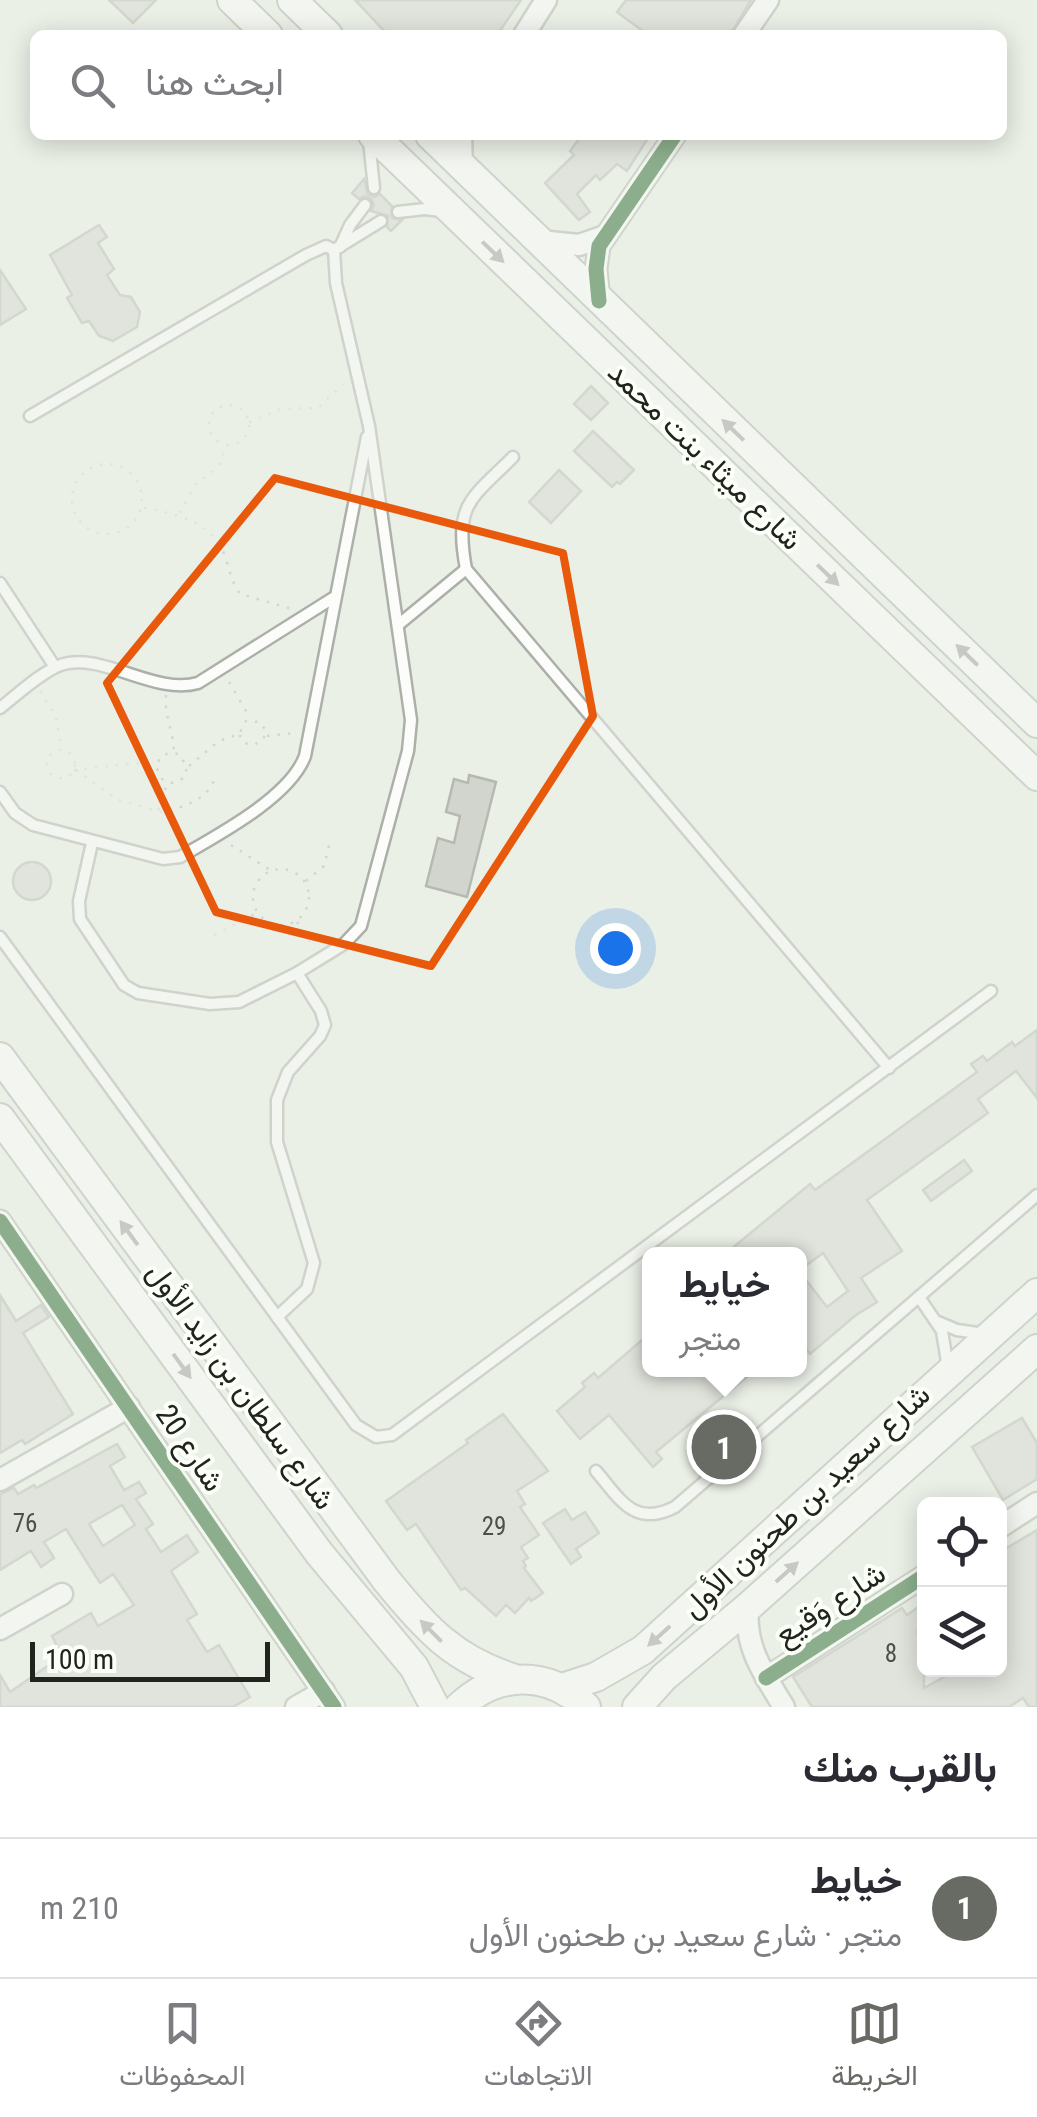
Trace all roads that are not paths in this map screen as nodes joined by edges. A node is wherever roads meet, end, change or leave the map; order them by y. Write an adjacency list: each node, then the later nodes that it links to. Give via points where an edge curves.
1 (232, 0): 5 (main road)
2 (292, 0): 6 (main road)
3 (546, 0): 7 (street)
4 (768, 0): 8 (street)
5 (263, 30)
6 (323, 30)
7 (527, 30)
8 (747, 30)
9 (370, 140): 15 (lane)
10 (375, 140): 18 (main road, شارع ميثاء بنت محمد)
11 (435, 140): 14 (main road, شارع ميثاء بنت محمد)
12 (461, 140): 14 (street)
13 (672, 140): 20 (street)
14 (462, 168): 21 (main road, شارع ميثاء بنت محمد)
15 (374, 188)
16 (365, 205): 22 (lane)
17 (398, 212): 18 (lane)
18 (456, 215): 34 (main road, شارع ميثاء بنت محمد, one-way to 34)
19 (382, 222): 22 (lane)
20 (605, 236): 21 (street, via 579,246); 23 (street, via 597,258)
21 (536, 240): 23 (main road, شارع ميثاء بنت محمد)
22 (337, 248): 24 (lane, via 306,255); 25 (lane, via 335,277)
23 (599, 301): 33 (main road, شارع ميثاء بنت محمد, one-way to 23)
24 (30, 416)
25 (369, 426): 29 (lane); 30 (lane)
26 (513, 457): 27 (lane, via 467,504)
27 (466, 570): 30 (lane); 41 (lane)
28 (0, 583): 31 (lane)
29 (333, 598): 31 (lane, via 191,685 86,664); 36 (lane, via 305,756 293,781 172,859)
30 (398, 624): 38 (lane, via 411,720 408,751 361,926)
31 (56, 668): 32 (lane)
32 (0, 708)
33 (1037, 723)
34 (1037, 776)
35 (0, 792): 36 (lane, via 27,822)
36 (92, 843): 38 (lane, via 78,914 130,990 230,1004)
37 (0, 937): 49 (lane)
38 (297, 974): 49 (lane, via 325,1025 282,1086 275,1128 314,1263 307,1289)
39 (991, 992): 41 (lane)
40 (0, 1057): 65 (main road, شارع سلطان بن زايد الأول, one-way to 40, via 475,1664 440,1640 376,1569)
41 (889, 1068): 45 (lane)
42 (4, 1128): 69 (main road, شارع سلطان بن زايد الأول, one-way to 69, via 320,1553 414,1667)
43 (1037, 1195): 48 (lane)
44 (0, 1221): 54 (street, شارع 20)
45 (647, 1247)
46 (642, 1250): 49 (lane, via 392,1435 362,1431)
47 (1037, 1293): 51 (main road, شارع سعيد بن طحنون الأول)
48 (919, 1297): 50 (lane); 55 (lane, via 675,1507 650,1516 634,1512)
49 (277, 1317)
50 (937, 1322): 51 (lane); 53 (lane)
51 (990, 1334): 53 (main road, شارع سعيد بن طحنون الأول)
52 (1037, 1349): 61 (main road, شارع سعيد بن طحنون الأول, one-way to 52)
53 (948, 1371): 66 (main road, شارع سعيد بن طحنون الأول, one-way to 66, via 643,1650)
54 (129, 1407): 56 (street); 67 (street, شارع 20)
55 (596, 1471)
56 (0, 1480)
57 (1037, 1503): 58 (street)
58 (1007, 1523)
59 (917, 1580): 64 (street, شارع وَقيع)
60 (62, 1594): 62 (street)
61 (748, 1607): 63 (main road, شارع سعيد بن طحنون الأول); 64 (street, via 748,1636)
62 (0, 1629)
63 (714, 1636): 64 (street); 72 (main road, شارع سعيد بن طحنون الأول)
64 (762, 1670): 73 (street)
65 (515, 1679): 66 (main road, شارع سلطان بن زايد الأول); 70 (main road, via 484,1688)
66 (562, 1688): 71 (main road)
67 (329, 1699): 68 (street)
68 (296, 1707)
69 (435, 1707)
70 (460, 1707)
71 (586, 1707)
72 (637, 1707)
73 (784, 1707)

